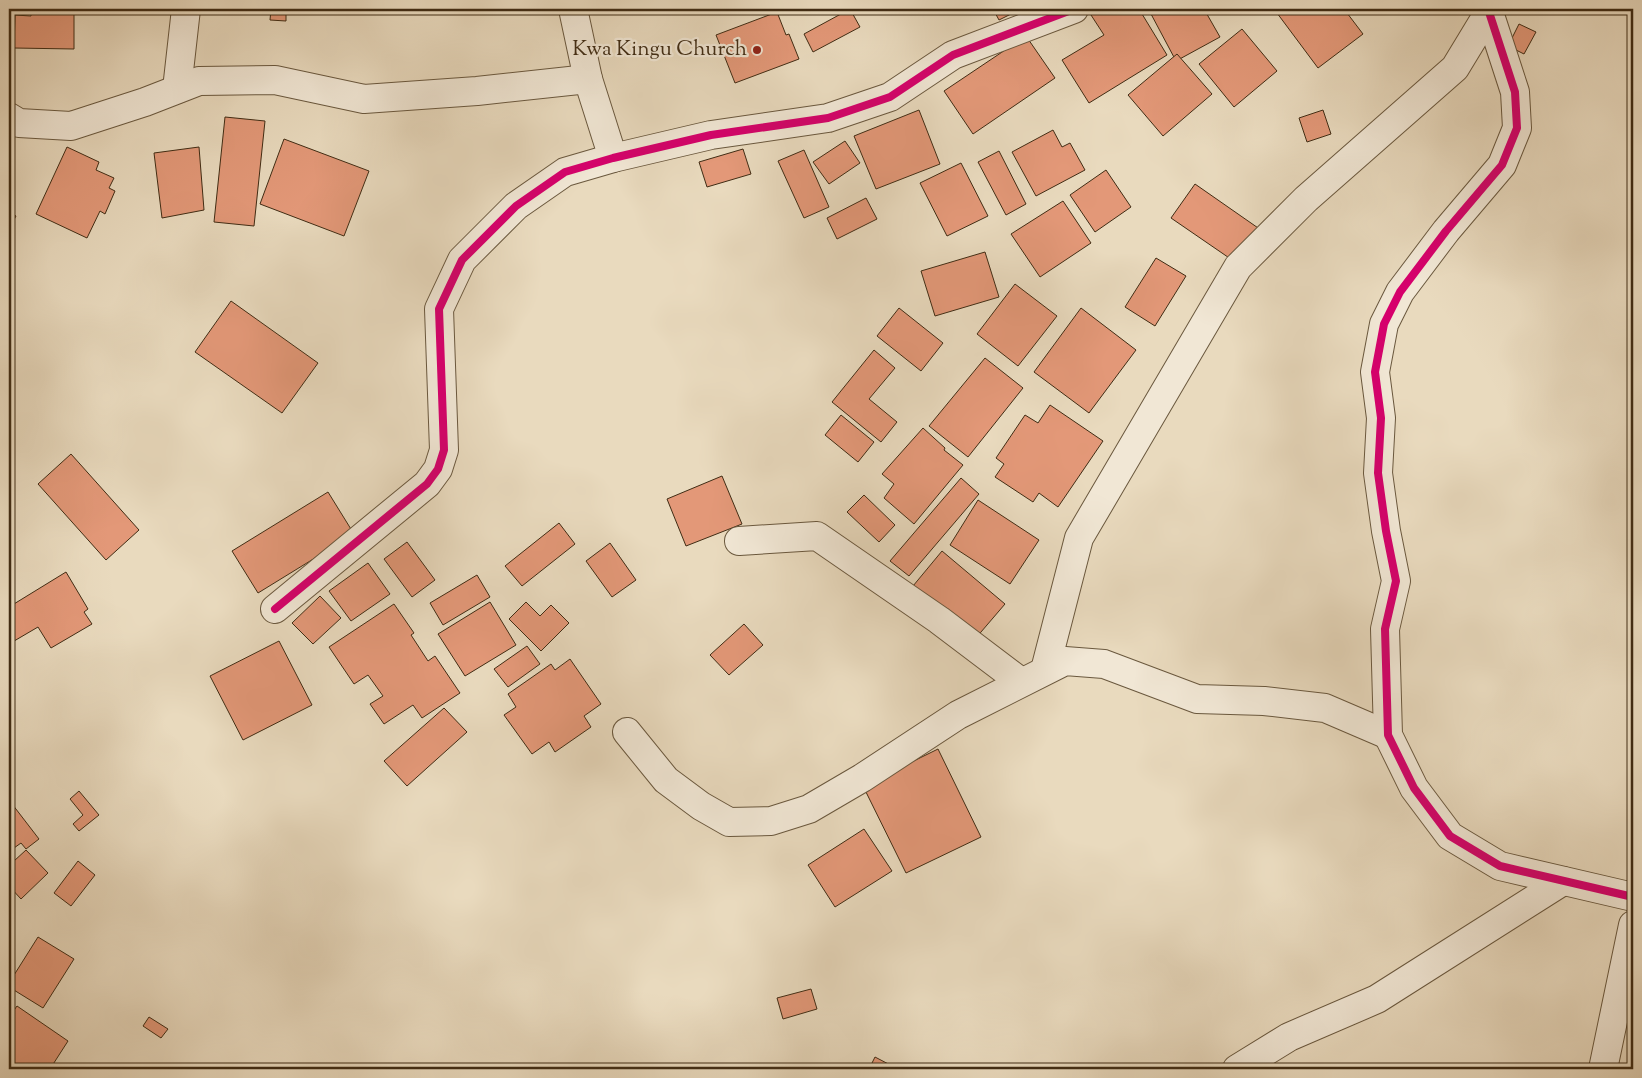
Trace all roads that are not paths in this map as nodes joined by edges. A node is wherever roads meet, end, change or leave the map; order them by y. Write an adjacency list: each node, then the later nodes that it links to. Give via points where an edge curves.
1 (186, 9): 6 (street)
2 (573, 9): 5 (street)
3 (1074, 9): 8 (street, via 954,55 890,97 828,118 711,135)
4 (1488, 10): 11 (street, via 1455,68 1306,199 1238,267 1079,538); 14 (street, via 1515,92 1517,128 1502,165 1400,292 1384,324 1374,372 1381,418 1378,473 1396,581 1385,629)
5 (588, 79): 6 (street, via 364,99 274,80 199,80); 8 (street)
6 (177, 89): 7 (street, via 71,126 19,123)
7 (9, 117)
8 (613, 158): 10 (street, via 565,172 516,206 462,260 439,309 444,450 438,469 427,484)
9 (740, 541): 12 (street, via 818,536)
10 (276, 609)
11 (1046, 670): 12 (street); 14 (street, via 1066,661 1104,664 1196,699 1264,701 1325,708)
12 (1021, 682): 13 (street, via 958,715 809,809 771,821 729,822 701,806 666,780)
13 (627, 732)
14 (1388, 735): 15 (street, via 1414,788 1450,836 1500,866)
15 (1562, 881): 16 (street); 18 (street, via 1377,999 1289,1037)
16 (1633, 897)
17 (1633, 925): 19 (street)
18 (1237, 1069)
19 (1603, 1069)

